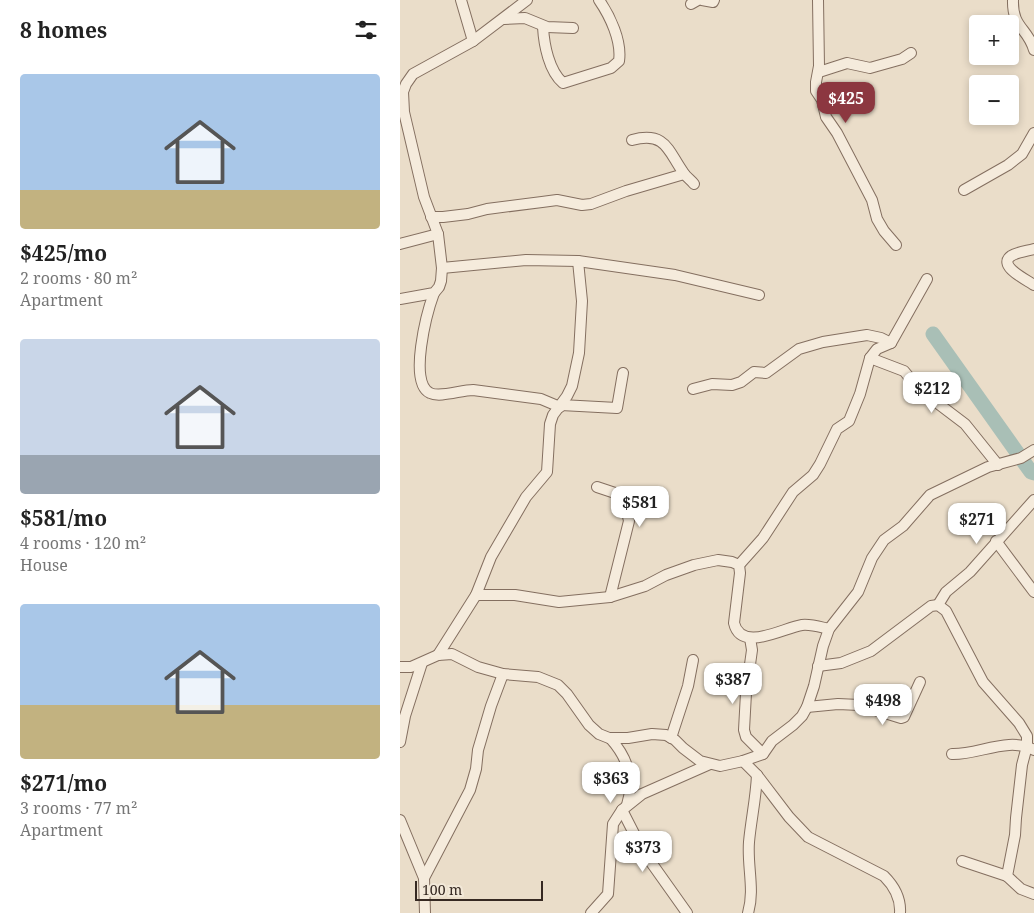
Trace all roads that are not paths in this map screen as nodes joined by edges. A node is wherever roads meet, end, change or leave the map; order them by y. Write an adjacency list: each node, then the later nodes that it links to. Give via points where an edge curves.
1 (461, 0): 11 (street)
2 (527, 0): 8 (street)
3 (599, 0): 9 (street, via 607,12 620,50 619,61 611,68 563,83 546,53)
4 (702, 0): 5 (street, via 709,3)
5 (714, 0)
6 (818, 0): 14 (street)
7 (1013, 0): 12 (street, via 1014,17)
8 (504, 18): 9 (street, via 525,18); 11 (street)
9 (543, 26): 10 (street)
10 (572, 28)
11 (473, 41): 15 (street, via 414,74 403,92)
12 (1034, 50)
13 (911, 53): 14 (street, via 902,59 870,68 847,63)
14 (819, 72): 24 (street, via 816,92 822,100 826,117 872,200 877,219)
15 (402, 114): 21 (street)
16 (1034, 133): 20 (street, via 1022,154 1008,166)
17 (632, 140): 18 (street, via 647,138 666,145)
18 (684, 174): 19 (street); 21 (street, via 591,204 557,200)
19 (694, 184)
20 (964, 190)
21 (431, 217): 22 (street)
22 (438, 234): 23 (street); 27 (street)
23 (400, 244)
24 (896, 245)
25 (1034, 249): 29 (street, via 1012,255 1008,265)
26 (578, 261): 27 (street, via 526,260); 31 (street, via 675,275); 37 (street, via 582,301 579,353 572,386)
27 (442, 268): 30 (street, via 441,281)
28 (927, 279): 33 (street)
29 (1034, 285)
30 (434, 293): 32 (street); 37 (street, via 421,350 422,384 426,390 437,396 473,390 541,399)
31 (759, 295)
32 (400, 299)
33 (891, 343): 34 (street, via 877,349); 36 (street, via 867,335 823,342 800,349 766,373 754,372 732,385 712,384)
34 (870, 358): 39 (street, via 904,371 936,402 966,424); 43 (street, via 849,421 837,429 813,475 793,492 763,538)
35 (623, 373): 37 (street, via 617,408)
36 (694, 389)
37 (560, 406): 45 (street, via 550,424 547,472 526,497 491,557)
38 (1034, 450): 39 (street)
39 (998, 465): 48 (street, via 930,495 903,526 884,540 872,558 858,592)
40 (597, 487): 46 (street, via 618,494 625,503 629,521)
41 (1034, 500): 42 (street)
42 (996, 541): 44 (street); 47 (street, via 970,572 946,592)
43 (739, 566): 46 (street, via 718,560 694,565); 49 (street, via 734,623 741,636)
44 (1034, 592)
45 (476, 595): 46 (street, via 559,602); 50 (street)
46 (610, 597)
47 (938, 605): 53 (street, via 930,606 871,651 840,663); 61 (street, via 946,611 983,682 1019,723)
48 (829, 629): 49 (street, via 802,625); 53 (street)
49 (750, 638): 62 (street, via 752,650 744,730 746,737)
50 (438, 655): 52 (street); 55 (street, via 452,654 478,667)
51 (693, 660): 59 (street)
52 (422, 663): 54 (street); 60 (street)
53 (818, 666): 57 (street)
54 (400, 667)
55 (503, 674): 58 (street, via 538,677 558,685 589,725); 71 (street, via 490,706 470,790)
56 (920, 682): 57 (street, via 904,717 900,718 859,706)
57 (807, 707): 62 (street, via 802,716 772,741)
58 (610, 738): 59 (street, via 652,734); 67 (street, via 623,754 628,767 630,785)
59 (671, 738): 65 (street, via 700,761)
60 (400, 742)
61 (1031, 748): 63 (street, via 1012,745 963,755); 70 (street, via 1022,765)
62 (762, 754): 64 (street)
63 (952, 754)
64 (743, 761): 65 (street, via 720,766); 66 (street)
65 (710, 764): 67 (street, via 642,794)
66 (757, 775): 76 (street, via 749,843 751,889); 77 (street, via 808,837 884,876 898,897)
67 (624, 808): 74 (street, via 613,824 608,894); 75 (street, via 643,851)
68 (400, 820): 71 (street)
69 (962, 861): 70 (street)
70 (1007, 876): 72 (street, via 1021,889)
71 (424, 878): 73 (street)
72 (1034, 894)
73 (425, 913)
74 (591, 913)
75 (687, 913)
76 (748, 913)
77 (900, 913)

